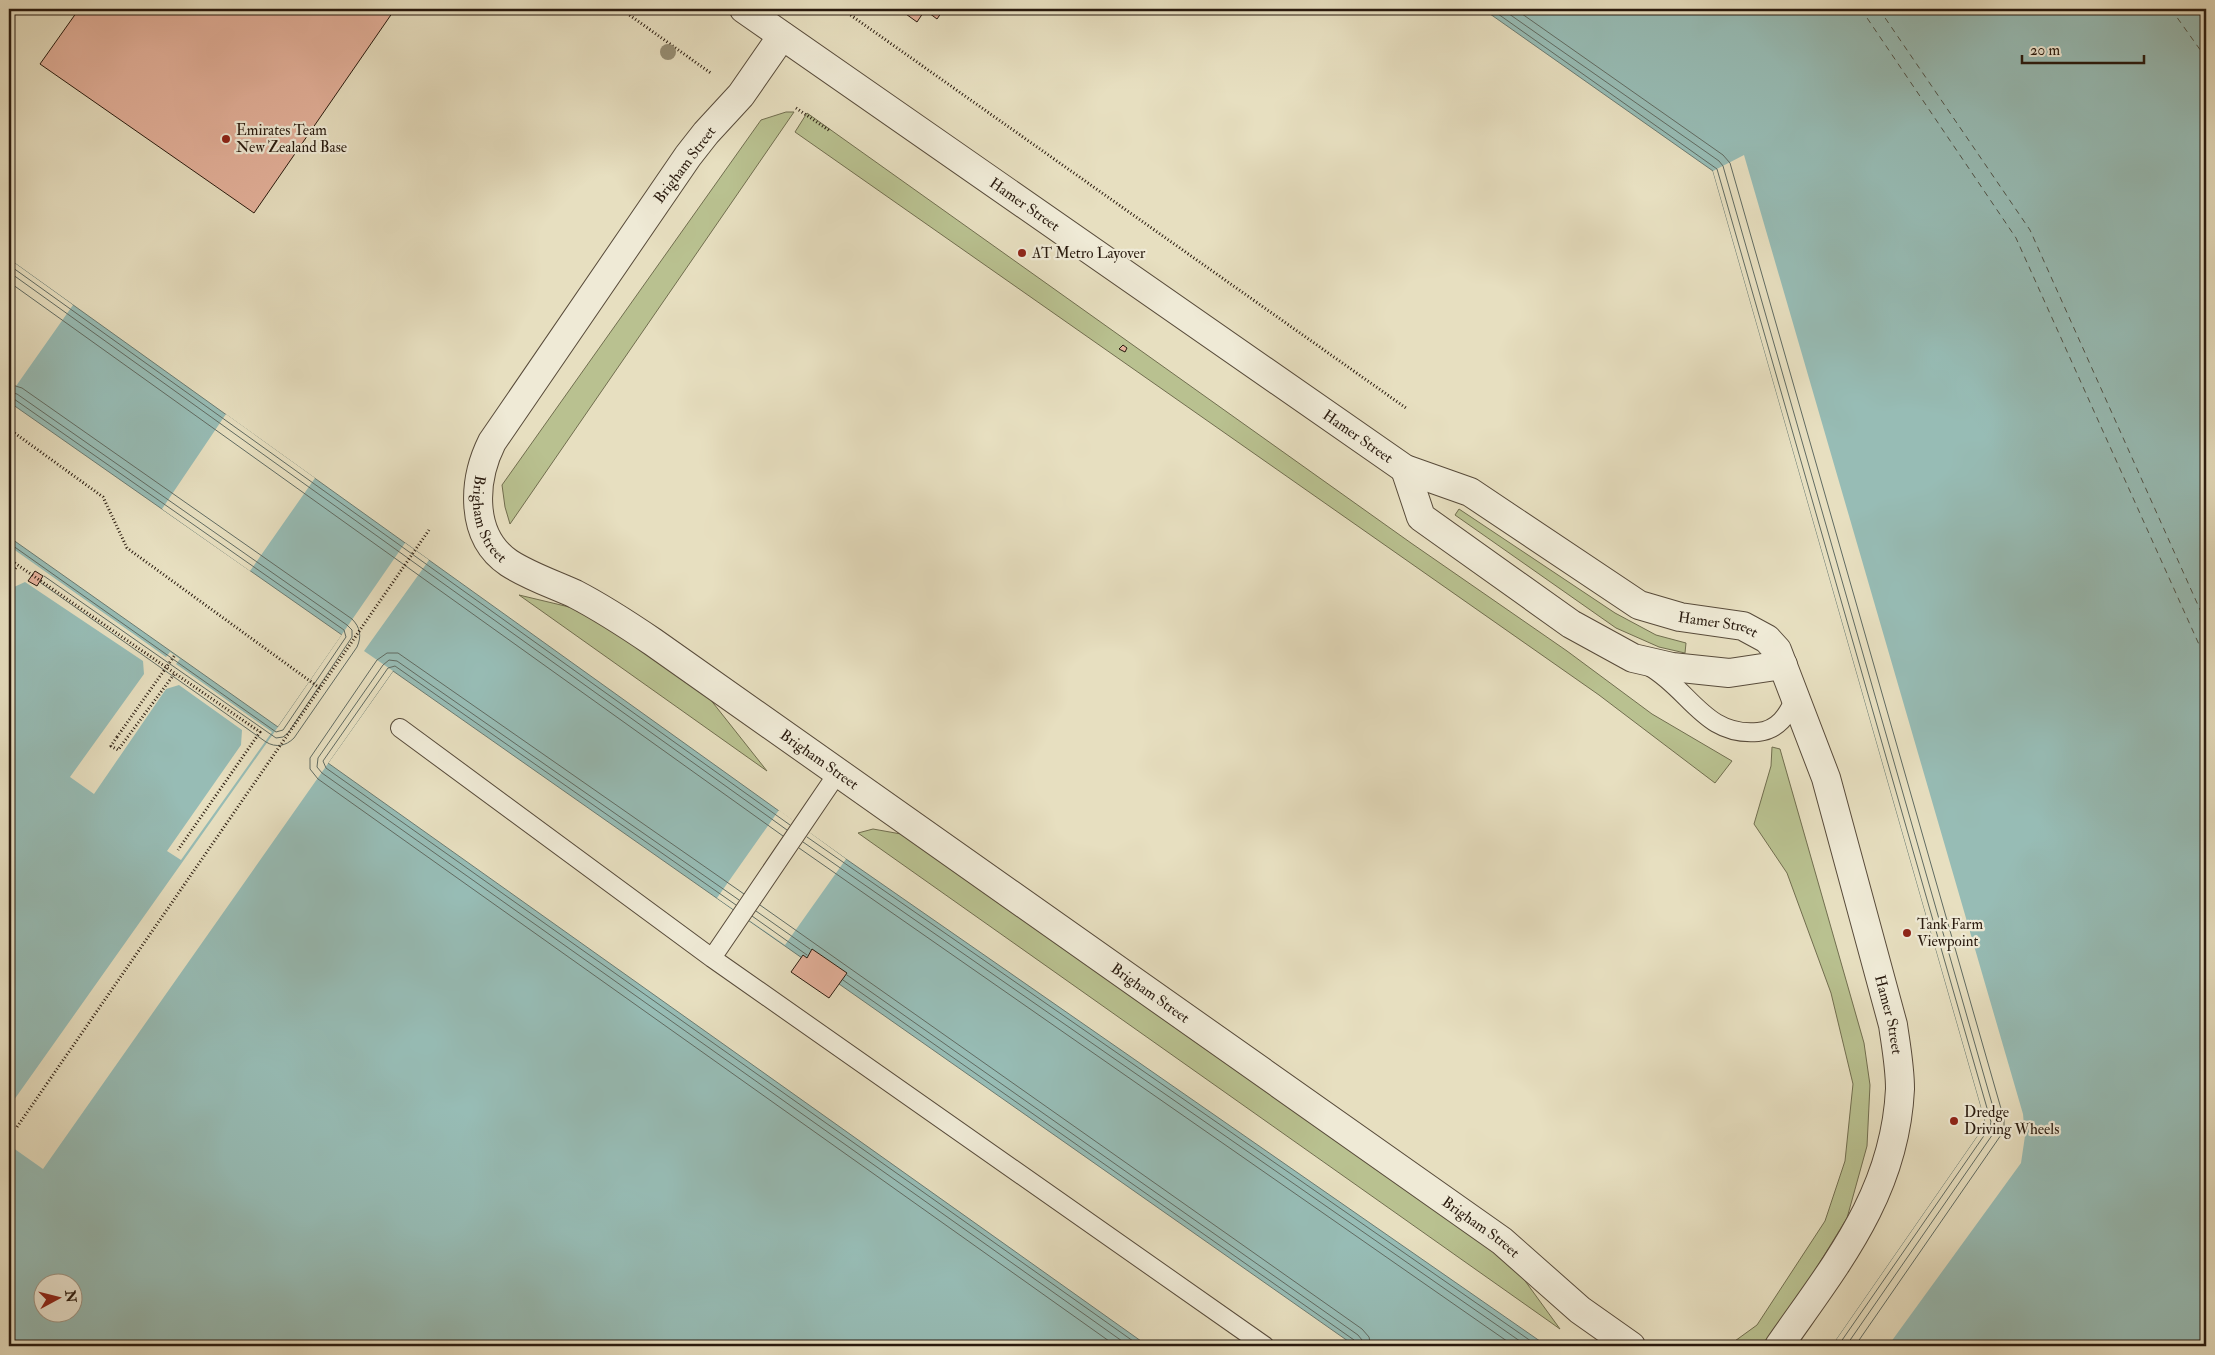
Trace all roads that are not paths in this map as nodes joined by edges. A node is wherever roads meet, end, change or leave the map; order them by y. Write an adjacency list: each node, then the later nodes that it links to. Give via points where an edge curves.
1 (744, 9): 2 (street, Hamer Street)
2 (782, 36): 3 (street, Hamer Street); 8 (street, Brigham Street, via 741,95 688,156 492,442 479,479 480,519 492,547 510,564 575,594 620,621)
3 (1405, 469): 4 (street, Hamer Street, via 1421,517 1572,624); 5 (street, Hamer Street, via 1470,492 1639,605 1756,632 1767,638 1777,650)
4 (1633, 658): 5 (street, Hamer Street, via 1672,667 1729,673); 6 (lane, via 1662,674 1701,714 1729,730 1762,732 1788,715)
5 (1783, 665): 6 (street, Hamer Street)
6 (1795, 698): 12 (street, Hamer Street, via 1826,778 1890,1015 1900,1088 1892,1146 1873,1201 1854,1238)
7 (400, 728): 9 (lane)
8 (837, 774): 9 (lane); 11 (street, Brigham Street, via 1502,1241 1574,1304)
9 (712, 958): 10 (lane)
10 (1265, 1346)
11 (1631, 1346)
12 (1779, 1346)

